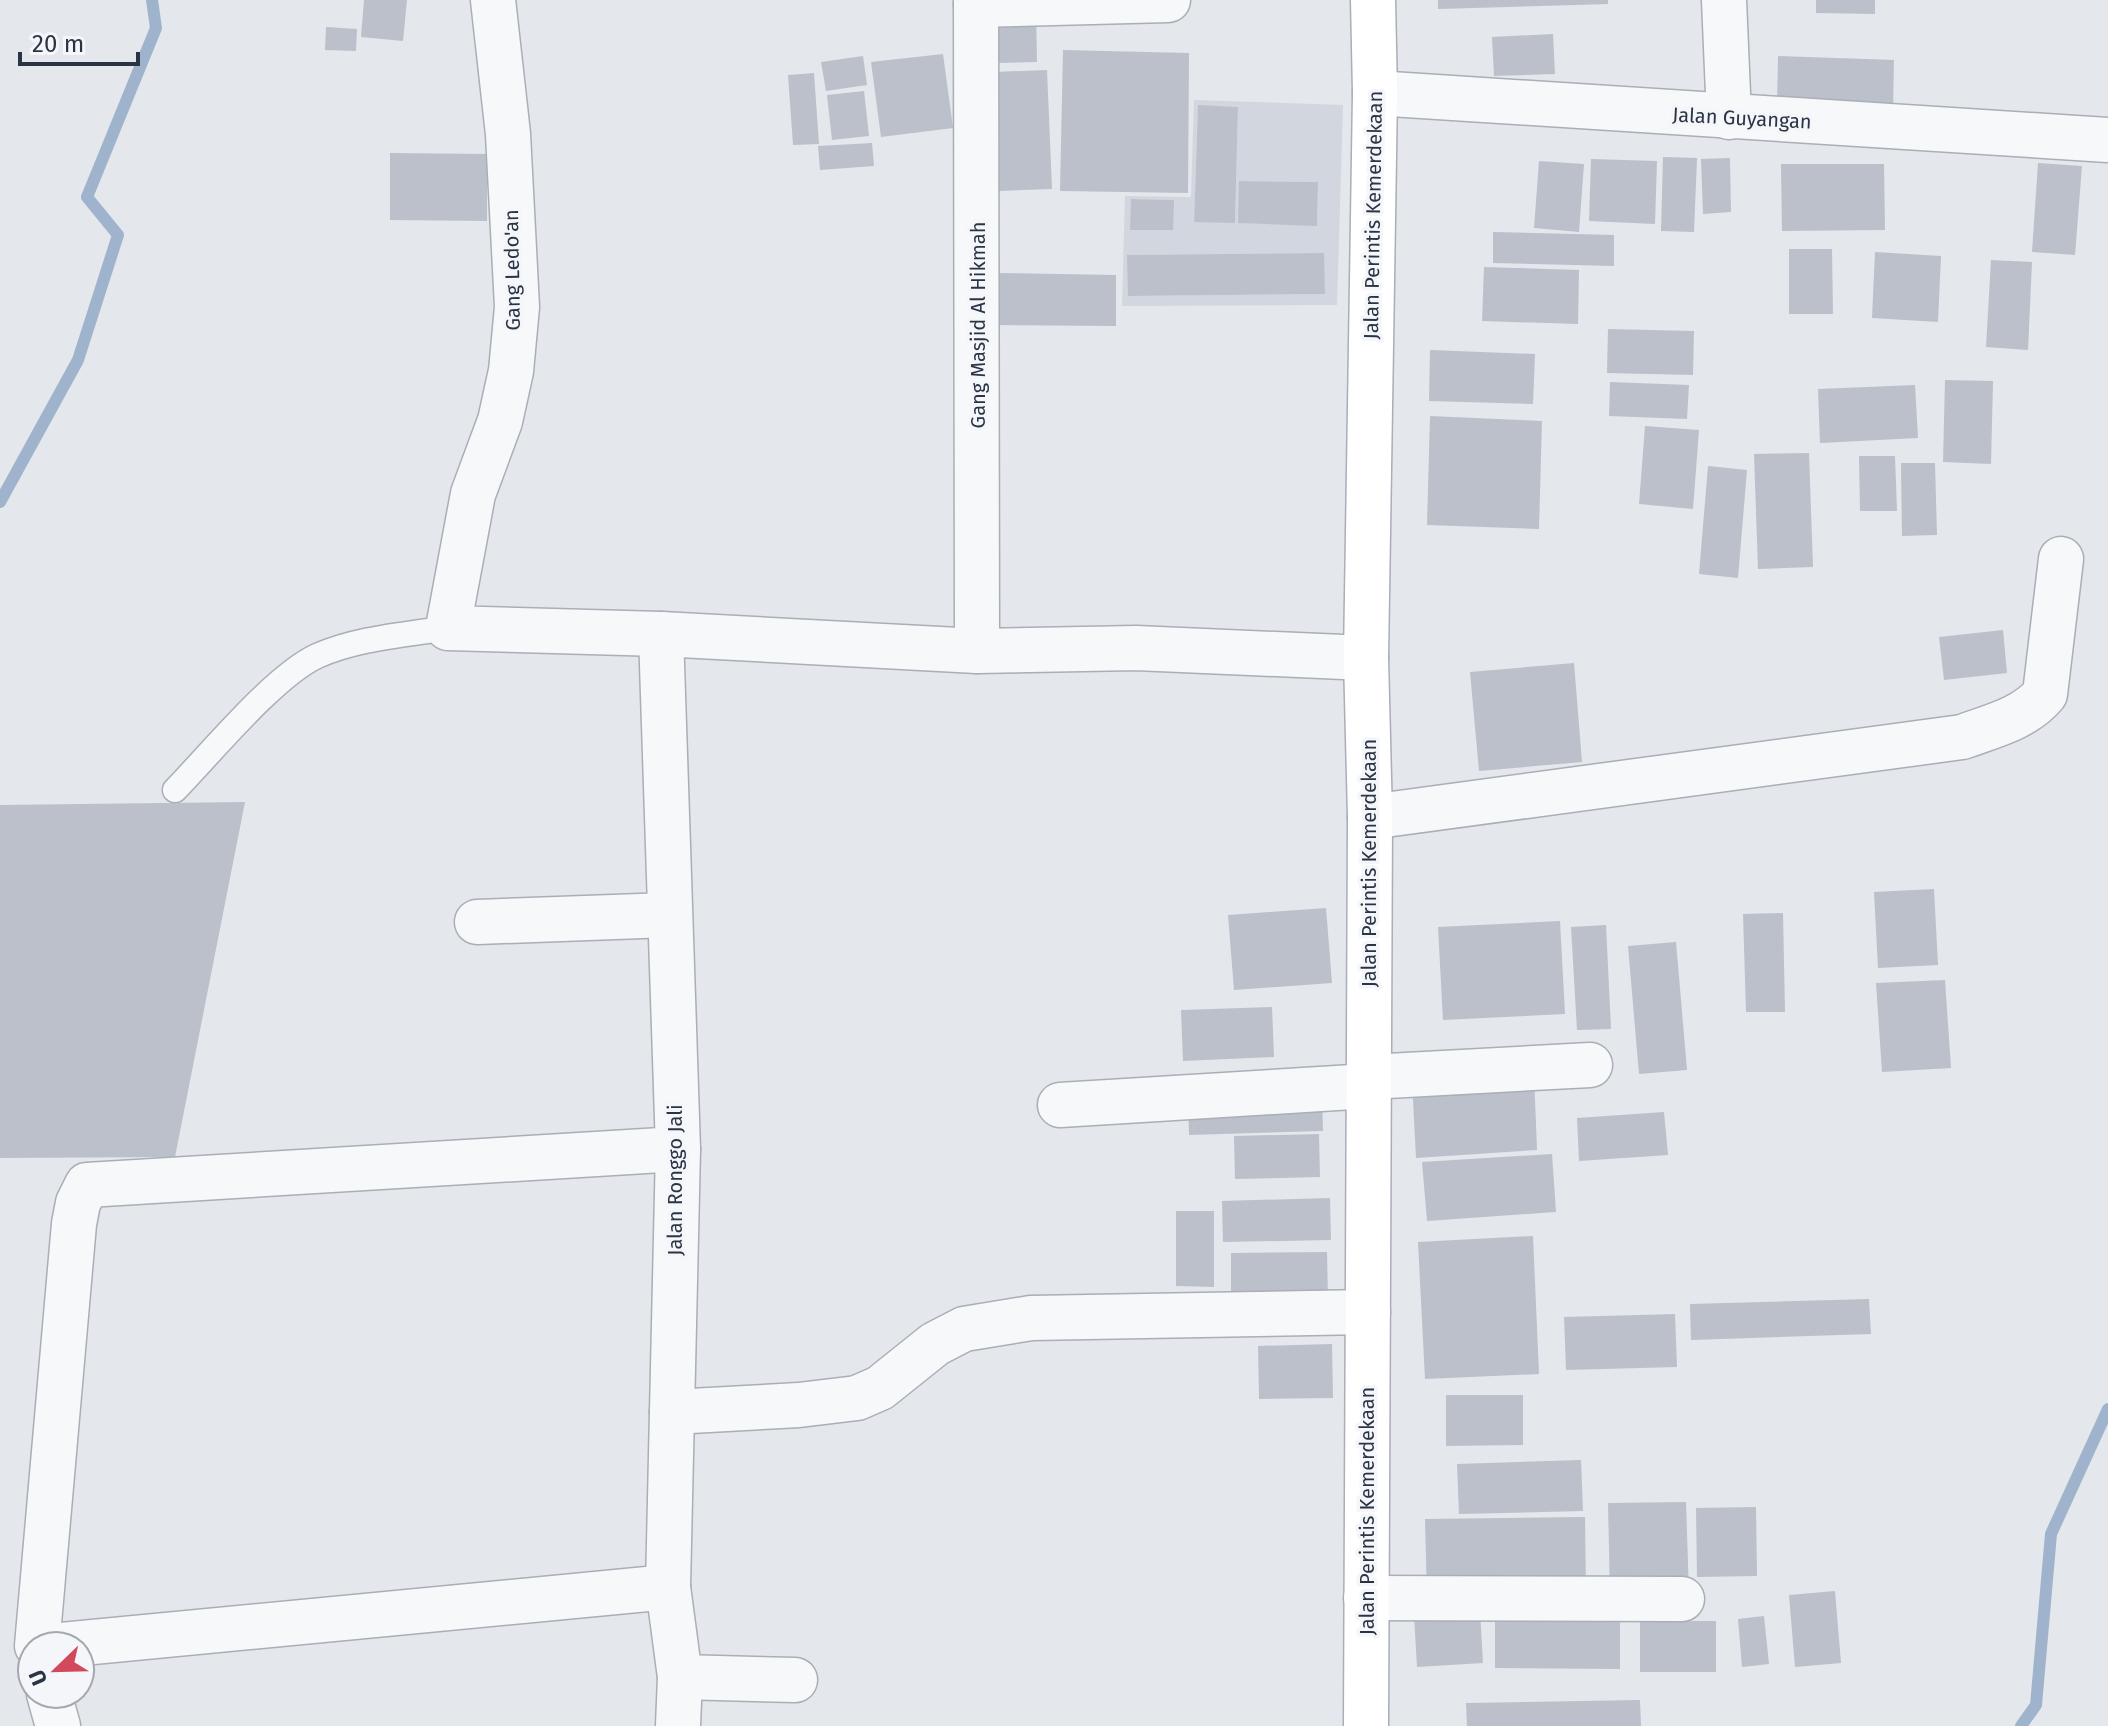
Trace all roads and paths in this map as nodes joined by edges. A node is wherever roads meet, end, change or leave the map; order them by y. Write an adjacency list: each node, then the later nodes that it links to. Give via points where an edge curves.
1 (493, 0): 10 (street, Gang Ledo'an, via 508,134 517,307 511,371 500,421 473,494)
2 (1168, 0): 5 (street)
3 (1373, 0): 6 (main road, Jalan Perintis Kemerdekaan)
4 (1724, 0): 7 (street)
5 (976, 2): 12 (street, Gang Masjid Al Hikmah)
6 (1375, 93): 7 (street, Jalan Guyangan); 13 (main road, Jalan Perintis Kemerdekaan)
7 (1729, 117): 8 (street, Jalan Guyangan)
8 (2108, 140)
9 (2061, 559): 15 (street, via 2045,694 2032,710 1962,737)
10 (448, 628): 11 (street); 14 (lane, via 356,642 315,657 264,696)
11 (661, 634): 12 (street); 16 (street, Jalan Ronggo Jali)
12 (977, 651): 13 (street, via 1136,648)
13 (1366, 658): 15 (main road, Jalan Perintis Kemerdekaan)
14 (175, 790)
15 (1370, 817): 19 (main road, Jalan Perintis Kemerdekaan)
16 (669, 915): 17 (street); 21 (street, Jalan Ronggo Jali)
17 (477, 922)
18 (1590, 1065): 19 (street)
19 (1369, 1081): 20 (street); 22 (main road, Jalan Perintis Kemerdekaan)
20 (1060, 1105)
21 (678, 1149): 23 (street, Jalan Ronggo Jali); 27 (street, via 87,1185 74,1224)
22 (1368, 1312): 23 (street, via 1031,1318 964,1329 880,1388 857,1398); 25 (main road, Jalan Perintis Kemerdekaan)
23 (672, 1412): 24 (street, Jalan Ronggo Jali)
24 (668, 1587): 28 (street); 29 (street, Jalan Ronggo Jali)
25 (1366, 1598): 26 (street); 32 (main road, Jalan Perintis Kemerdekaan)
26 (1682, 1599)
27 (38, 1630)
28 (96, 1642)
29 (680, 1677): 30 (street); 31 (street, Jalan Ronggo Jali)
30 (795, 1680)
31 (678, 1726)
32 (1366, 1726)

